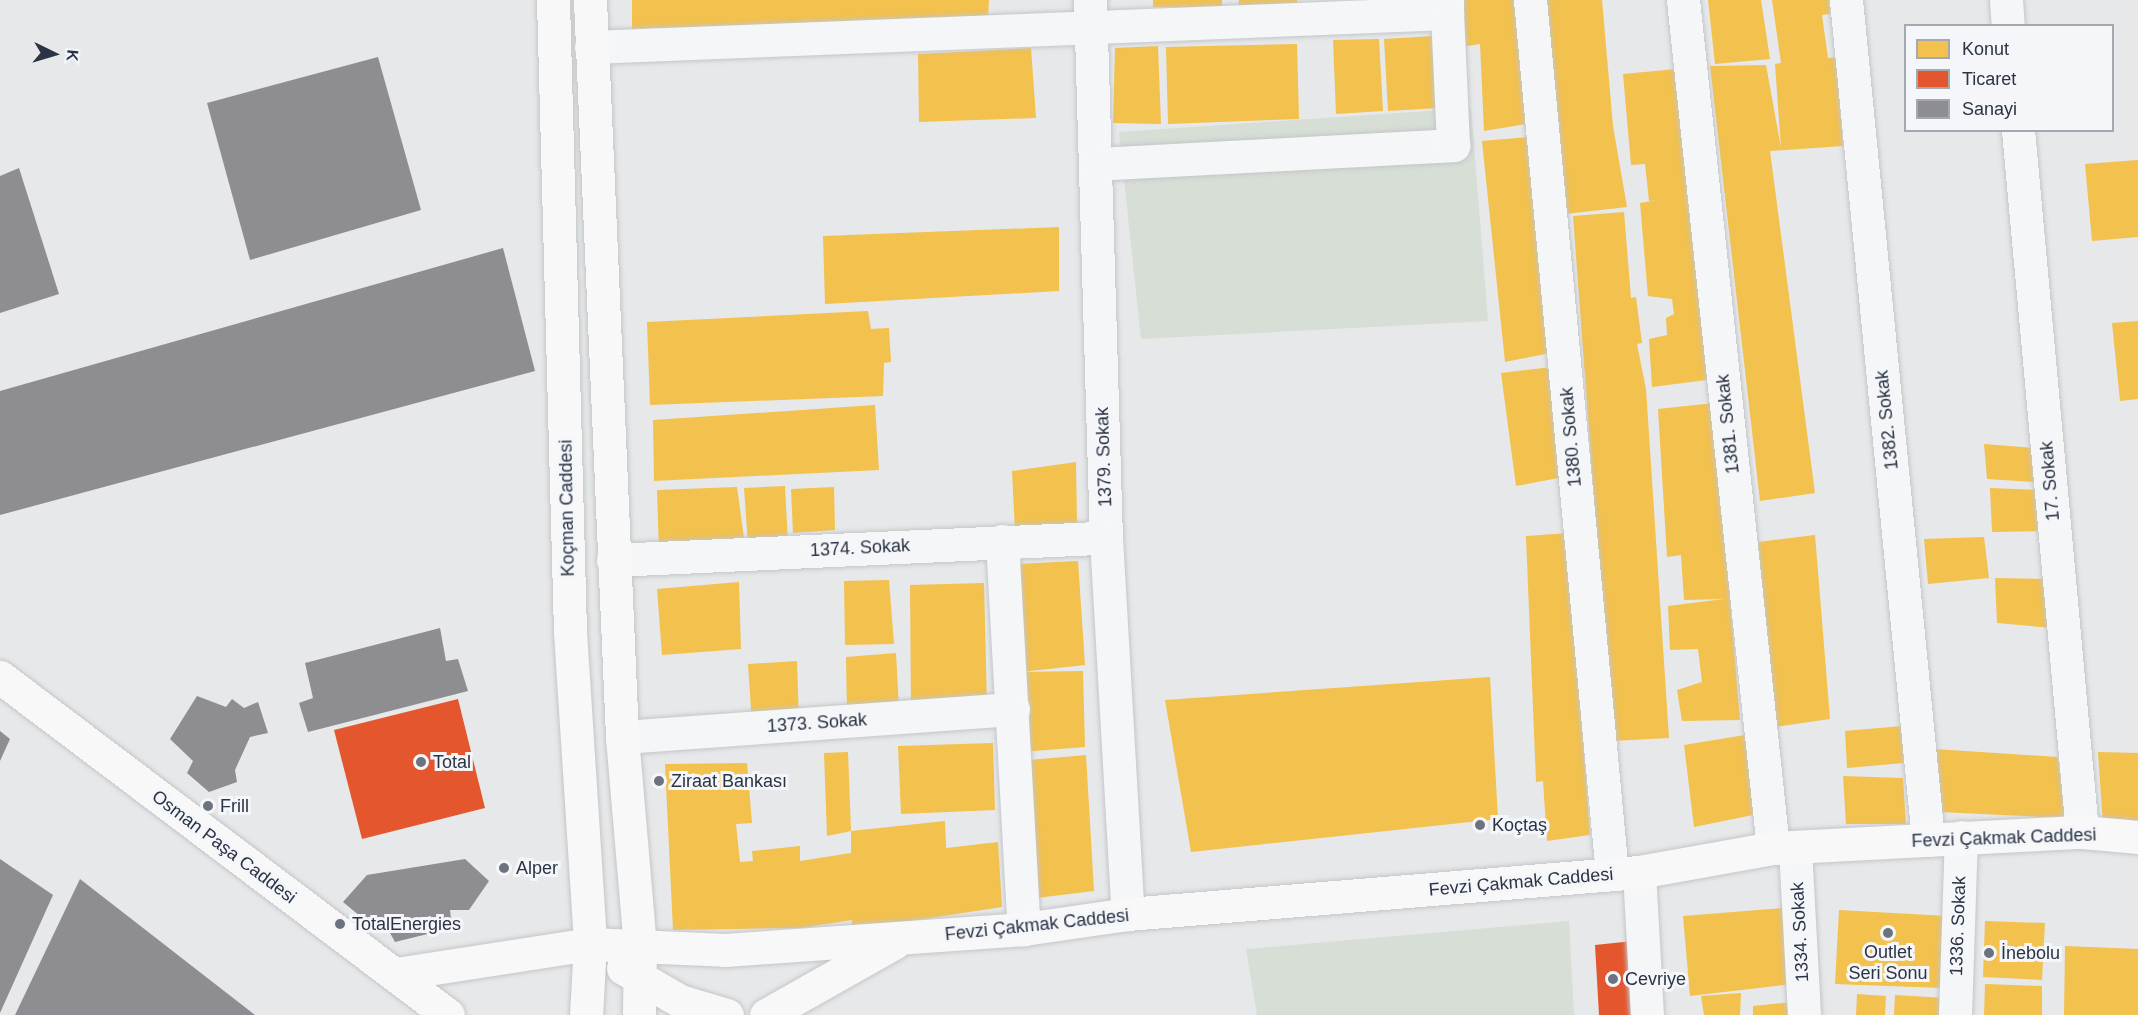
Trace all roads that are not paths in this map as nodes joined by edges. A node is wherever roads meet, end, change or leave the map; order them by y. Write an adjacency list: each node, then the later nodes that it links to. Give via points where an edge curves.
1 (553, 0): 28 (main road, Koçman Caddesi, via 570,632)
2 (590, 0): 10 (main road)
3 (1530, 0): 24 (street, 1380. Sokak)
4 (1683, 0): 23 (street, 1381. Sokak)
5 (1846, 0): 22 (street, 1382. Sokak)
6 (2006, 0): 9 (street)
7 (1447, 7): 8 (street); 12 (street, via 1453,145)
8 (1091, 14): 10 (street); 12 (street, 1379. Sokak)
9 (2008, 24)
10 (591, 47): 15 (main road)
11 (2018, 132): 19 (street, 17. Sokak)
12 (1095, 164): 13 (street, 1379. Sokak)
13 (1106, 538): 14 (street, 1374. Sokak); 25 (street, 1379. Sokak)
14 (1002, 542): 15 (street, 1374. Sokak); 17 (street)
15 (614, 560): 18 (main road)
16 (0, 677): 30 (main road, Osman Paşa Caddesi)
17 (1013, 709): 18 (street, 1373. Sokak); 26 (street)
18 (622, 737): 29 (main road)
19 (2082, 832): 20 (main road, Fevzi Çakmak Caddesi); 21 (main road, Fevzi Çakmak Caddesi)
20 (1961, 837): 22 (main road, Fevzi Çakmak Caddesi); 38 (street, 1336. Sokak)
21 (2138, 837)
22 (1928, 840): 23 (main road, Fevzi Çakmak Caddesi)
23 (1784, 848): 24 (main road, Fevzi Çakmak Caddesi); 37 (street, 1334. Sokak)
24 (1626, 873): 25 (main road, Fevzi Çakmak Caddesi); 36 (street, 1380. Sokak)
25 (1128, 914): 26 (main road, Fevzi Çakmak Caddesi)
26 (1024, 929): 27 (main road, Fevzi Çakmak Caddesi)
27 (903, 938): 29 (main road, Fevzi Çakmak Caddesi, via 725,950); 35 (main road)
28 (590, 944): 29 (main road, Fevzi Çakmak Caddesi); 30 (main road, Fevzi Çakmak Caddesi); 32 (main road, Koçman Caddesi)
29 (640, 963): 33 (main road); 34 (main road, via 680,1001)
30 (396, 974): 31 (main road, Osman Paşa Caddesi)
31 (448, 1015)
32 (586, 1015)
33 (639, 1015)
34 (727, 1015)
35 (766, 1015)
36 (1647, 1015)
37 (1804, 1015)
38 (1955, 1015)

